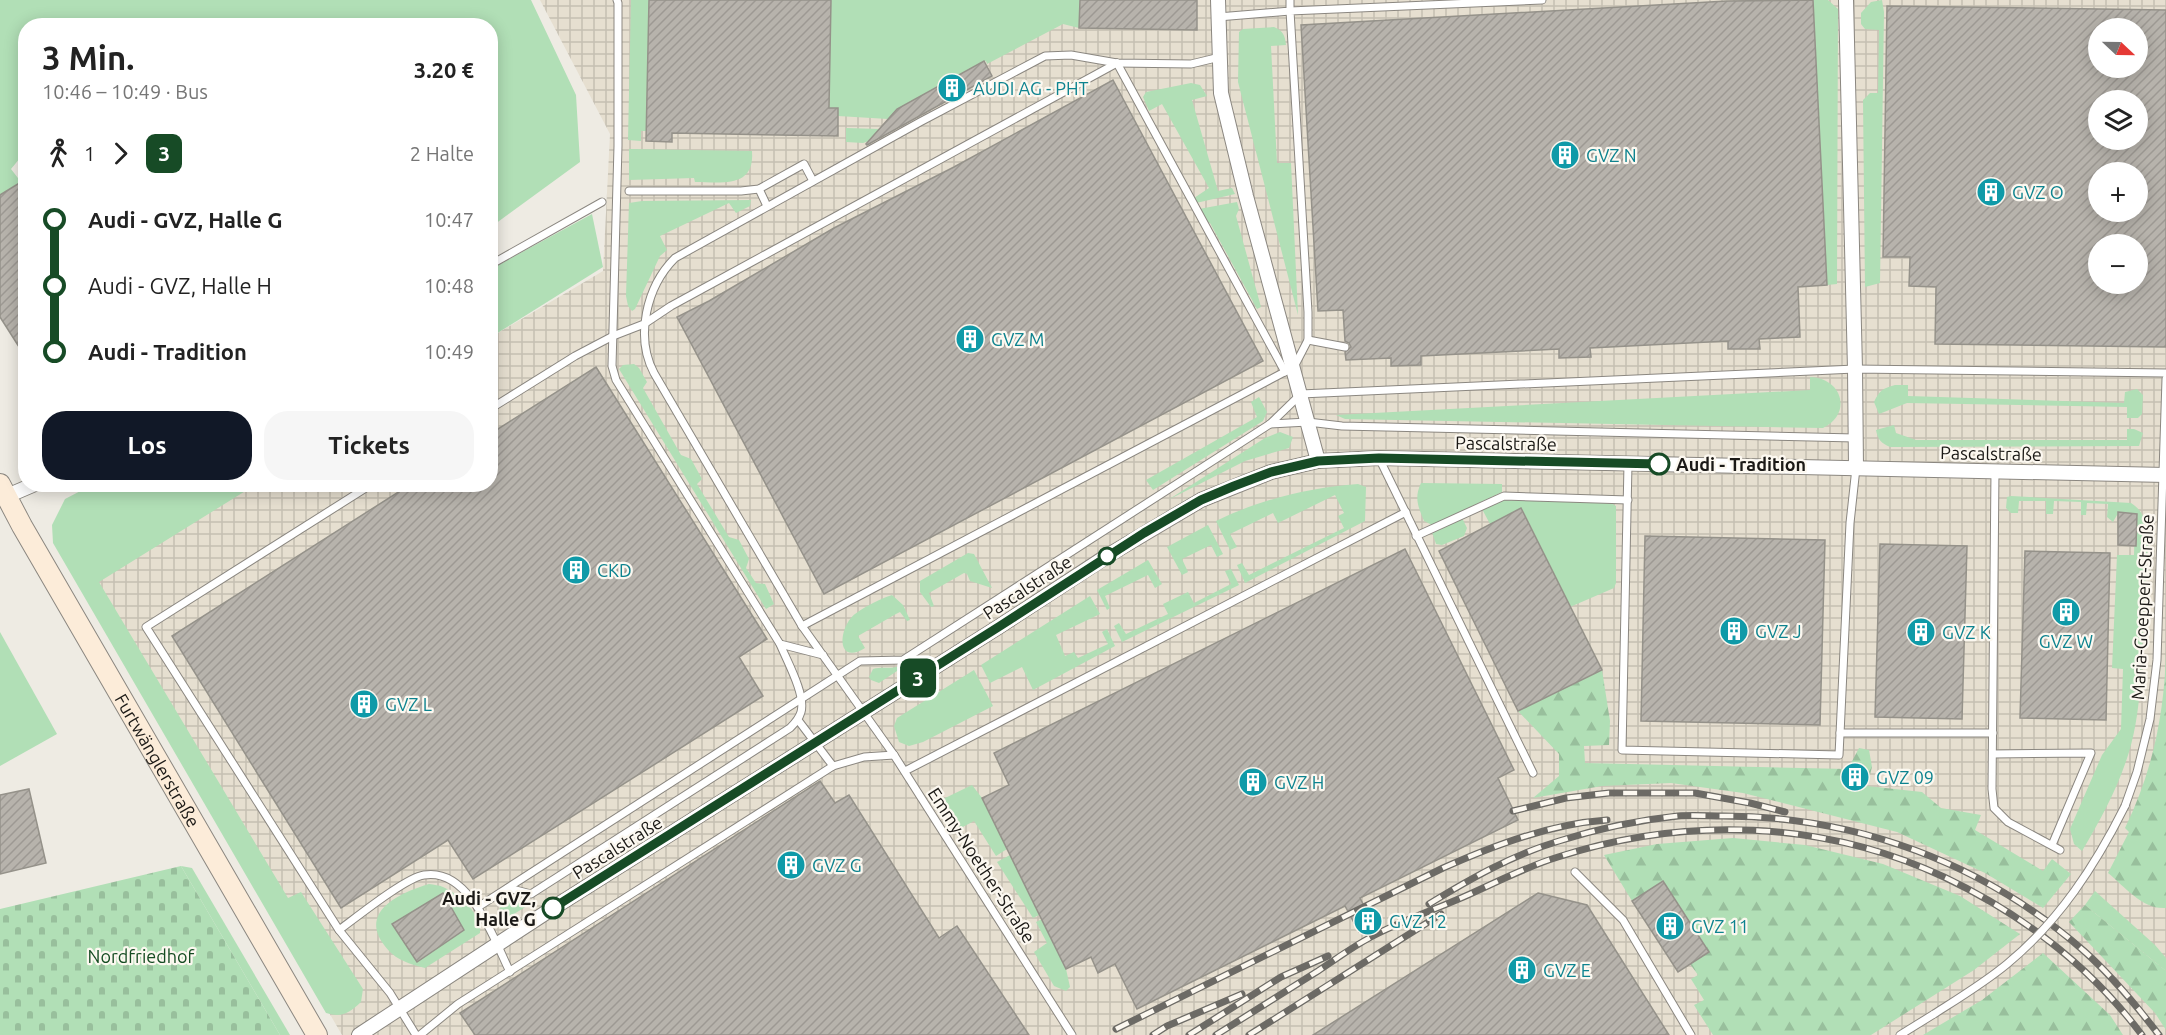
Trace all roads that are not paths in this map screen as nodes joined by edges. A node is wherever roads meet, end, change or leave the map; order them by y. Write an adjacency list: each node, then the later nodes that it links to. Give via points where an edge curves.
1 (1218, 0): 7 (street)
2 (1290, 0): 6 (lane)
3 (1542, 0): 6 (lane)
4 (1846, 0): 20 (street)
5 (618, 1): 17 (lane)
6 (1290, 11): 7 (lane); 18 (lane)
7 (1218, 17): 8 (street)
8 (1220, 57): 9 (lane, via 1191,64); 21 (street, via 1221,93)
9 (1117, 63): 10 (lane, via 1045,56); 16 (lane); 21 (lane)
10 (813, 181): 11 (lane, via 804,164); 14 (lane)
11 (759, 189): 12 (lane); 14 (lane)
12 (629, 191)
13 (602, 202): 15 (lane)
14 (767, 206): 16 (lane, via 668,264)
15 (498, 260)
16 (644, 324): 17 (lane); 41 (lane, Emmy-Noether-Straße, via 647,360)
17 (614, 336): 25 (lane); 42 (lane, via 612,366 616,380)
18 (1308, 340): 19 (lane); 21 (lane)
19 (1345, 347)
20 (1855, 369): 22 (lane); 24 (lane); 28 (street)
21 (1289, 370): 24 (street); 41 (lane)
22 (2166, 373)
23 (2166, 378): 34 (lane, Maria-Goeppert-Straße)
24 (1301, 394): 26 (street); 27 (lane)
25 (498, 404)
26 (1308, 422): 27 (lane); 28 (lane, via 1342,426); 30 (street)
27 (1270, 424): 44 (lane, via 903,660 860,661)
28 (1855, 438): 32 (street)
29 (1379, 458): 30 (street, Pascalstraße); 31 (street, Pascalstraße); 39 (lane)
30 (1318, 461): 46 (street, Pascalstraße, via 1271,472 1201,500)
31 (1628, 464): 32 (street, Pascalstraße); 38 (lane)
32 (1856, 468): 33 (street, Pascalstraße); 48 (lane)
33 (1995, 471): 34 (street, Pascalstraße); 49 (lane)
34 (2165, 475): 70 (lane, Maria-Goeppert-Straße, bridge, via 2157,660 2150,719 2125,806 2103,850 2059,913 2007,964)
35 (18, 489): 37 (street)
36 (359, 492): 61 (lane, via 146,627)
37 (2, 493): 65 (street, Furtwänglerstraße)
38 (1628, 500): 40 (lane, via 1504,496); 48 (lane, via 1622,750 1839,755)
39 (1406, 512): 40 (lane); 54 (lane)
40 (1416, 536): 55 (lane)
41 (802, 626): 43 (lane, Emmy-Noether-Straße)
42 (780, 644): 43 (lane); 45 (lane)
43 (823, 655): 44 (lane, Emmy-Noether-Straße)
44 (837, 676): 45 (lane); 46 (lane, Emmy-Noether-Straße)
45 (802, 699): 47 (lane); 59 (lane)
46 (864, 713): 50 (street, Pascalstraße); 52 (lane, Emmy-Noether-Straße)
47 (798, 720): 50 (lane); 59 (lane, via 531,894)
48 (1840, 733): 49 (lane)
49 (1993, 733): 51 (lane)
50 (816, 743): 53 (lane); 62 (street, Pascalstraße)
51 (1993, 754): 56 (lane, via 1994,808 2008,822); 56 (lane, via 2091,753)
52 (894, 755): 53 (lane, via 864,757); 54 (lane, Emmy-Noether-Straße)
53 (833, 766): 63 (lane)
54 (905, 771): 68 (lane, Emmy-Noether-Straße)
55 (1533, 773)
56 (2052, 845): 57 (lane)
57 (2060, 850)
58 (1575, 872): 69 (lane, via 1623,920)
59 (508, 888): 60 (lane)
60 (478, 907): 61 (lane, via 445,876 424,874); 62 (lane)
61 (339, 930): 64 (lane)
62 (496, 944): 63 (lane); 64 (street, Pascalstraße)
63 (510, 972): 67 (lane)
64 (400, 1008): 66 (street, Pascalstraße); 67 (lane)
65 (317, 1035)
66 (359, 1035)
67 (418, 1035)
68 (1072, 1035)
69 (1691, 1035)
70 (1900, 1035)

